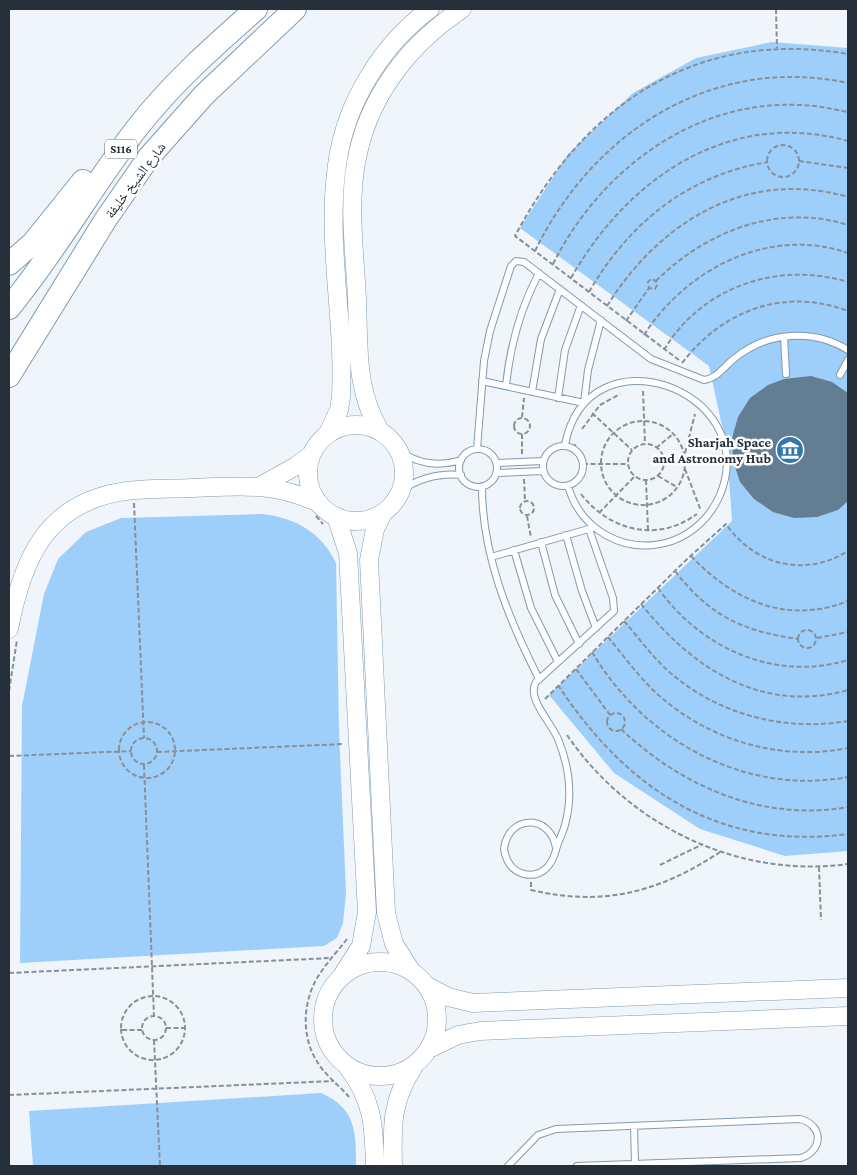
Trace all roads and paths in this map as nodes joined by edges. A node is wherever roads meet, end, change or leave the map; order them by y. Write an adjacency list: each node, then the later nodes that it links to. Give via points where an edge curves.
1 (256, 9): 11 (highway, شارع الشيخ خليفة / S116, via 174,85)
2 (294, 9): 19 (highway, شارع الشيخ خليفة / S116, via 204,95 149,157)
3 (430, 9): 63 (street, via 399,36 380,59 365,84 343,137 337,165 335,223 342,390 338,410)
4 (462, 9): 59 (street, via 434,29 397,69 370,118 356,164 354,224 360,382 370,415)
5 (776, 9): 6 (path)
6 (777, 48): 7 (path); 17 (path, via 726,55 688,68 651,86 606,117 566,157 528,210 515,236)
7 (848, 54)
8 (848, 82): 17 (path, via 802,76 763,78 723,86 668,108 633,130 594,163 560,206)
9 (848, 112): 21 (path, via 780,105 742,110 690,127 638,159 604,189 572,230)
10 (848, 141): 23 (path, via 800,133 767,134 724,143 692,156 654,180 617,212)
11 (123, 146): 20 (highway, via 97,164 33,243); 31 (highway, شارع الشيخ خليفة / S116)
12 (799, 161): 13 (path, via 794,173 782,177 774,173); 13 (path, via 794,150 783,145 772,150); 14 (path)
13 (768, 162): 28 (path, via 709,178 668,201 622,244)
14 (848, 168)
15 (848, 197): 30 (path, via 827,192 783,190 755,193 719,204 685,222 656,245)
16 (848, 225): 24 (path, via 801,218 777,218 749,224 692,250)
17 (535, 251): 21 (path)
18 (848, 253): 35 (path, via 796,245 766,248 739,256 686,286 665,306)
19 (82, 258): 39 (highway, via 66,271); 45 (highway, شارع الشيخ خليفة / S116)
20 (9, 264)
21 (553, 264): 23 (path)
22 (539, 273): 27 (lane); 46 (lane, via 520,261 511,266 490,331); 47 (lane, via 519,319 510,352)
23 (571, 278): 28 (path)
24 (656, 281): 26 (path, via 653,290); 26 (path, via 648,282)
25 (848, 282): 37 (path, via 796,273 749,282 719,296 694,314 679,328)
26 (649, 288): 34 (path)
27 (560, 289): 29 (lane); 50 (lane, via 541,339)
28 (589, 292): 30 (path)
29 (581, 305): 33 (lane); 52 (lane, via 566,350)
30 (607, 306): 34 (path)
31 (9, 308)
32 (848, 311): 41 (path, via 826,304 798,302 757,308 732,317 711,331)
33 (601, 320): 36 (lane, via 651,359 704,380 717,376 734,358 750,348); 53 (lane, via 588,370)
34 (626, 321): 35 (path)
35 (644, 335): 37 (path)
36 (784, 337): 38 (lane, via 814,336); 43 (lane)
37 (664, 350): 41 (path)
38 (848, 350)
39 (9, 356)
40 (848, 360): 44 (lane)
41 (682, 363): 42 (path)
42 (691, 366)
43 (786, 374)
44 (840, 374)
45 (9, 376)
46 (482, 381): 47 (lane); 68 (lane)
47 (506, 386): 48 (lane)
48 (524, 390): 50 (lane); 56 (path)
49 (640, 390): 57 (path, via 643,391)
50 (532, 392): 52 (lane)
51 (625, 392): 55 (path, via 609,399)
52 (558, 398): 53 (lane)
53 (584, 403): 66 (lane, via 571,423); 105 (lane, via 606,388 632,381 643,380 673,387 692,397 713,419 722,438 726,459 725,479 716,504 700,524 683,536 664,543 634,545)
54 (689, 409): 73 (path, via 695,413)
55 (592, 413): 58 (path); 60 (path)
56 (522, 417): 61 (path, via 530,426 528,432); 61 (path, via 514,426 516,432)
57 (644, 421): 60 (path, via 629,424); 62 (path, via 660,424); 65 (path)
58 (581, 430)
59 (380, 432): 63 (street, via 367,426 353,425); 71 (street)
60 (614, 433): 70 (path); 81 (path, via 606,444)
61 (522, 434): 77 (path)
62 (674, 434): 67 (path); 73 (path)
63 (327, 435): 72 (street)
64 (577, 439): 69 (path)
65 (645, 444): 67 (path); 70 (path)
66 (565, 445): 69 (lane); 76 (lane, via 551,449)
67 (656, 448): 78 (path)
68 (478, 449): 74 (lane, via 468,452); 79 (lane, via 487,451)
69 (574, 449): 80 (lane, via 582,456)
70 (632, 450): 82 (path)
71 (399, 451): 74 (lane, via 425,463 444,464); 95 (street, via 403,464)
72 (312, 454): 92 (street); 100 (street, via 308,471)
73 (684, 455): 75 (path)
74 (461, 460): 87 (lane)
75 (685, 460): 78 (path); 83 (path)
76 (543, 461): 77 (lane); 84 (lane)
77 (522, 462): 79 (lane)
78 (664, 462): 89 (path)
79 (497, 463): 86 (lane)
80 (584, 464): 81 (path); 91 (lane, via 580,477)
81 (602, 464): 82 (path); 96 (path, via 607,483)
82 (628, 464): 88 (path)
83 (685, 469): 94 (path); 106 (path, via 702,510 673,527)
84 (543, 471): 85 (lane); 91 (lane, via 552,484)
85 (523, 472): 86 (lane); 97 (path)
86 (497, 473): 93 (lane, via 490,484)
87 (461, 476): 93 (lane, via 472,486); 95 (lane, via 427,478)
88 (635, 476): 90 (path); 96 (path)
89 (658, 476): 90 (path); 94 (path)
90 (646, 480): 99 (path)
91 (570, 485): 102 (path); 105 (lane, via 577,508)
92 (260, 486): 100 (street, via 281,489); 120 (street, via 120,492 82,504 50,528 27,561 20,579)
93 (482, 487): 113 (lane)
94 (678, 488): 99 (path, via 662,501)
95 (402, 490): 101 (street)
96 (616, 495): 99 (path, via 631,503); 102 (path)
97 (525, 501): 103 (path, via 520,505 520,511); 103 (path, via 533,503 535,509)
98 (125, 504): 137 (path, via 134,503)
99 (647, 505): 106 (path)
100 (315, 507): 104 (street); 104 (path)
101 (383, 513): 104 (street, via 360,521); 162 (street, via 375,529 369,560 386,913 394,944)
102 (599, 513): 106 (path, via 622,526)
103 (527, 516): 109 (path)
104 (331, 522): 164 (street, via 348,553 367,912 361,946)
105 (591, 528): 107 (lane); 119 (lane, via 614,604 612,614)
106 (648, 530)
107 (566, 535): 108 (lane); 119 (lane)
108 (541, 542): 109 (lane); 125 (lane, via 555,595)
109 (532, 545): 110 (lane)
110 (514, 550): 113 (lane); 128 (lane, via 531,608)
111 (848, 552): 112 (path, via 822,563 787,565 754,553 737,540 726,524)
112 (691, 556): 114 (path); 116 (path, via 722,584 762,605 802,610 831,607)
113 (491, 557): 130 (lane, via 506,606)
114 (675, 571): 115 (path); 124 (path, via 704,602 728,620 759,632)
115 (658, 588): 117 (path); 127 (path, via 674,610 695,628 746,658 800,668)
116 (848, 601)
117 (641, 604): 118 (path); 132 (path, via 686,652 736,682 787,696 816,696)
118 (624, 621): 122 (path); 136 (path, via 669,671 712,701 755,718 782,723)
119 (596, 628): 125 (lane)
120 (13, 632): 133 (path)
121 (848, 632): 123 (path)
122 (608, 637): 126 (path); 142 (path, via 664,700 692,720 720,734 748,745 787,752 821,753)
123 (816, 638): 124 (path, via 807,630); 124 (path, via 815,644 808,648 800,645)
124 (798, 639)
125 (579, 644): 128 (lane)
126 (592, 652): 129 (path); 149 (path, via 620,692 645,718 709,760 744,773 778,780 809,782)
127 (848, 660)
128 (558, 662): 130 (lane)
129 (575, 668): 131 (path); 135 (path)
130 (539, 679): 154 (lane, via 533,686 532,695 558,739 569,783 566,823)
131 (558, 685): 134 (path, via 544,699); 152 (path, via 582,719 622,763 664,796 696,815 761,834 798,838)
132 (848, 690)
133 (9, 691)
134 (548, 705)
135 (610, 715): 138 (path, via 616,713 623,717); 138 (path, via 607,724 610,729)
136 (848, 721)
137 (143, 722): 140 (path); 144 (path, via 164,727 173,737); 145 (path, via 124,734)
138 (622, 728): 151 (path, via 647,752 677,773 732,798 788,810)
139 (564, 731): 153 (path, via 595,770 623,797 666,828)
140 (144, 738): 143 (path, via 136,741); 146 (path, via 152,741)
141 (349, 744): 144 (path)
142 (848, 748)
143 (131, 751): 145 (path); 148 (path, via 135,761)
144 (176, 751): 146 (path); 150 (path, via 168,769 157,776)
145 (119, 752): 147 (path); 150 (path, via 129,771)
146 (158, 752): 148 (path, via 154,760)
147 (9, 756)
148 (144, 765): 150 (path)
149 (848, 777)
150 (145, 778): 161 (path)
151 (848, 807)
152 (848, 834)
153 (701, 845): 155 (path); 157 (path)
154 (556, 848): 159 (lane, via 549,867); 159 (lane, via 548,830 536,824 523,824 511,831 505,842 505,856 518,871)
155 (720, 852): 158 (path, via 772,865); 159 (path, via 674,879 616,896 574,897 532,890)
156 (848, 864): 158 (path)
157 (660, 865)
158 (819, 867): 160 (path)
159 (531, 875)
160 (821, 920)
161 (152, 966): 163 (path); 167 (path); 179 (path, via 331,958 312,988 305,1028 318,1064)
162 (412, 972): 164 (street, via 385,961 355,966); 165 (street)
163 (9, 973)
164 (343, 974): 177 (street, via 329,992 322,1014 328,1043)
165 (427, 986): 166 (street, via 460,1001 488,1003); 175 (street, via 437,1017 436,1033)
166 (848, 988)
167 (153, 995): 169 (path); 171 (path, via 167,998 178,1007); 172 (path, via 140,998 130,1006 123,1017)
168 (848, 1016): 175 (street, via 480,1031 458,1035)
169 (154, 1017): 170 (path, via 163,1021); 173 (path, via 146,1020)
170 (166, 1028): 171 (path); 174 (path, via 162,1036)
171 (186, 1028): 176 (path, via 179,1047 169,1056)
172 (121, 1030): 173 (path); 176 (path, via 125,1044 135,1054)
173 (142, 1030): 174 (path, via 147,1038)
174 (154, 1040): 176 (path)
175 (429, 1049): 178 (street)
176 (155, 1060): 180 (path)
177 (347, 1066): 178 (street, via 363,1074 380,1076 398,1074); 187 (street, via 359,1082 371,1110)
178 (414, 1066): 188 (street, via 404,1081 394,1110)
179 (334, 1081): 180 (path); 182 (path)
180 (156, 1088): 181 (path); 186 (path)
181 (9, 1095)
182 (351, 1100)
183 (634, 1126): 184 (lane, via 800,1119 814,1126 818,1134 815,1150 801,1158); 185 (lane); 189 (lane, via 548,1131 532,1140)
184 (724, 1163): 185 (lane)
185 (634, 1164): 190 (lane)
186 (160, 1166)
187 (375, 1166)
188 (393, 1166)
189 (508, 1166)
190 (577, 1166)

